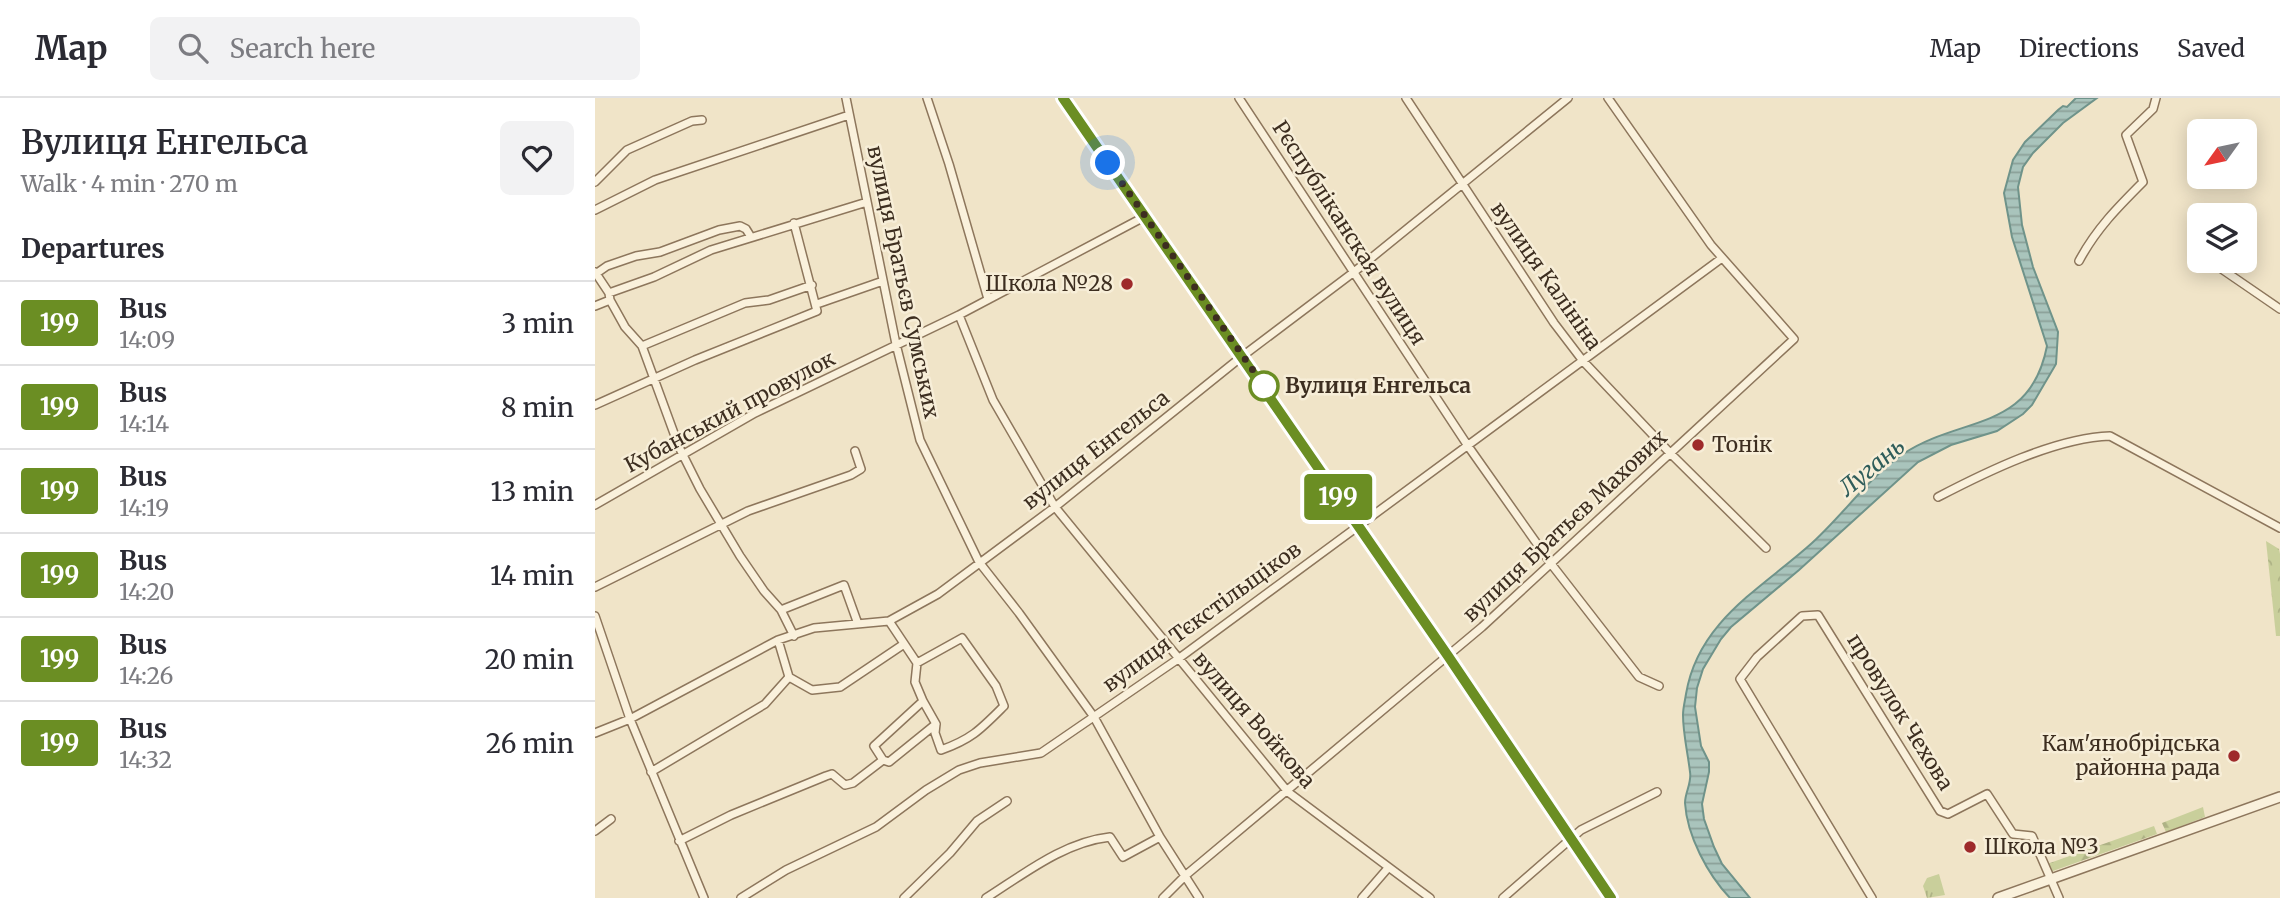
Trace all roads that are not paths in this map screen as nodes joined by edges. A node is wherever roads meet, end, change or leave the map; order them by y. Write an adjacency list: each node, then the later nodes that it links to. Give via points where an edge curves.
1 (846, 98): 9 (street, вулиця Братьєв Сумських)
2 (927, 98): 26 (street)
3 (1063, 98): 15 (street)
4 (1239, 98): 20 (street, Рєспубліканская вулиця)
5 (1406, 98): 12 (street, вулиця Калініна)
6 (1568, 98): 12 (street, вулиця Енгельса)
7 (1608, 98): 18 (street)
8 (2156, 98): 19 (street, via 2153,109 2126,135 2143,182 2092,237)
9 (849, 115): 13 (street, вулиця Братьєв Сумських); 14 (street, via 655,180)
10 (702, 120): 11 (street, via 627,150)
11 (595, 182)
12 (1461, 183): 20 (street, вулиця Енгельса); 34 (street, вулиця Калініна)
13 (867, 202): 16 (street); 23 (street, вулиця Братьєв Сумських)
14 (595, 210)
15 (1144, 216): 26 (street, Кубанський провулок); 33 (street)
16 (794, 223): 17 (street); 24 (street)
17 (751, 237): 21 (street, via 740,226 719,230); 25 (street)
18 (1722, 258): 34 (street, вулиця Тєкстільщіков); 39 (street, вулиця Братьєв Махових, via 1794,339)
19 (2079, 261)
20 (1354, 272): 33 (street, вулиця Енгельса); 37 (street, Рєспубліканская вулиця)
21 (596, 273): 25 (street)
22 (2228, 273): 29 (street)
23 (883, 281): 27 (street); 31 (street, вулиця Братьєв Сумських)
24 (812, 285): 27 (street); 32 (street, via 744,303)
25 (609, 297): 28 (street); 32 (street)
26 (988, 299): 30 (street, Кубанський провулок)
27 (817, 304): 35 (street, via 817,311)
28 (595, 306)
29 (2280, 309)
30 (959, 315): 31 (street, Кубанський провулок); 43 (street, вулиця Войкова, via 993,400)
31 (896, 344): 40 (street, Кубанський провулок, via 754,413); 48 (street, вулиця Братьєв Сумських, via 920,440)
32 (642, 346): 35 (street)
33 (1243, 356): 43 (street, вулиця Енгельса); 44 (street)
34 (1583, 361): 37 (street, вулиця Тєкстільщіков); 39 (street, вулиця Калініна)
35 (653, 380): 36 (street); 40 (street)
36 (595, 405)
37 (1468, 446): 44 (street, вулиця Тєкстільщіков); 49 (street, Рєспубліканская вулиця)
38 (855, 451): 45 (street, via 861,469 851,475 762,505)
39 (1671, 454): 47 (street, вулиця Калініна); 49 (street, вулиця Братьєв Махових)
40 (683, 456): 42 (street, Кубанський провулок); 45 (street)
41 (1938, 497): 46 (street, via 2019,458 2095,436 2110,436)
42 (595, 505)
43 (1055, 507): 48 (street, вулиця Енгельса); 59 (street, вулиця Войкова)
44 (1357, 525): 58 (street); 59 (street, вулиця Тєкстільщіков)
45 (721, 526): 50 (street); 51 (street)
46 (2280, 528)
47 (1766, 548)
48 (979, 562): 53 (street, вулиця Енгельса, via 938,594); 64 (street, вулиця Братьєв Сумських)
49 (1552, 565): 58 (street, вулиця Братьєв Махових); 62 (street, Рєспубліканская вулиця, via 1639,677)
50 (595, 587)
51 (781, 610): 54 (street, via 844,585); 55 (street)
52 (595, 616): 65 (street)
53 (889, 621): 54 (street, вулиця Енгельса); 57 (street)
54 (858, 624): 55 (street, вулиця Енгельса, via 814,628)
55 (794, 636): 56 (street, вулиця Енгельса)
56 (778, 640): 61 (street); 65 (street, вулиця Енгельса)
57 (904, 644): 60 (street); 61 (street, via 840,687 812,690)
58 (1448, 656): 70 (street, вулиця Братьєв Махових); 77 (street)
59 (1178, 659): 64 (street, вулиця Тєкстільщіков); 70 (street, вулиця Войкова)
60 (917, 663): 63 (street, via 915,682); 66 (street, via 962,638 996,686 1004,706 964,742 941,750)
61 (789, 677): 69 (street, via 765,704)
62 (1659, 686)
63 (923, 701): 66 (street); 68 (street, via 874,746)
64 (1094, 717): 76 (street, вулиця Братьєв Сумських); 83 (street, вулиця Тєкстільщіков, via 1041,753 959,770 876,827 786,870)
65 (630, 719): 67 (street, вулиця Енгельса); 69 (street)
66 (936, 724): 68 (street, via 890,762)
67 (595, 733)
68 (883, 760): 78 (street, via 853,783 845,785 832,774)
69 (651, 772): 78 (street)
70 (1287, 792): 79 (street, вулиця Войкова); 80 (street, вулиця Братьєв Махових)
71 (1657, 792): 77 (street)
72 (2280, 797): 81 (street)
73 (1007, 801): 84 (street, via 977,821)
74 (611, 819): 75 (street)
75 (595, 831)
76 (1160, 837): 80 (street, вулиця Братьєв Сумських); 85 (street, via 1122,857 1110,837 1099,838 1061,852)
77 (1571, 839): 90 (street); 91 (street)
78 (679, 841): 82 (street)
79 (1388, 868): 88 (street); 89 (street, вулиця Войкова)
80 (1186, 875): 86 (street, вулиця Братьєв Махових); 87 (street, вулиця Братьєв Сумських)
81 (2051, 879): 92 (street, провулок Чехова, via 2032,835 2014,834 1986,794 1948,814 1940,811 1818,615 1802,617 1757,657 1740,679); 93 (street); 94 (street)
82 (704, 898)
83 (741, 898)
84 (904, 898)
85 (986, 898)
86 (1163, 898)
87 (1199, 898)
88 (1361, 898)
89 (1430, 898)
90 (1503, 898)
91 (1611, 898)
92 (1872, 898)
93 (1997, 898)
94 (2059, 898)

